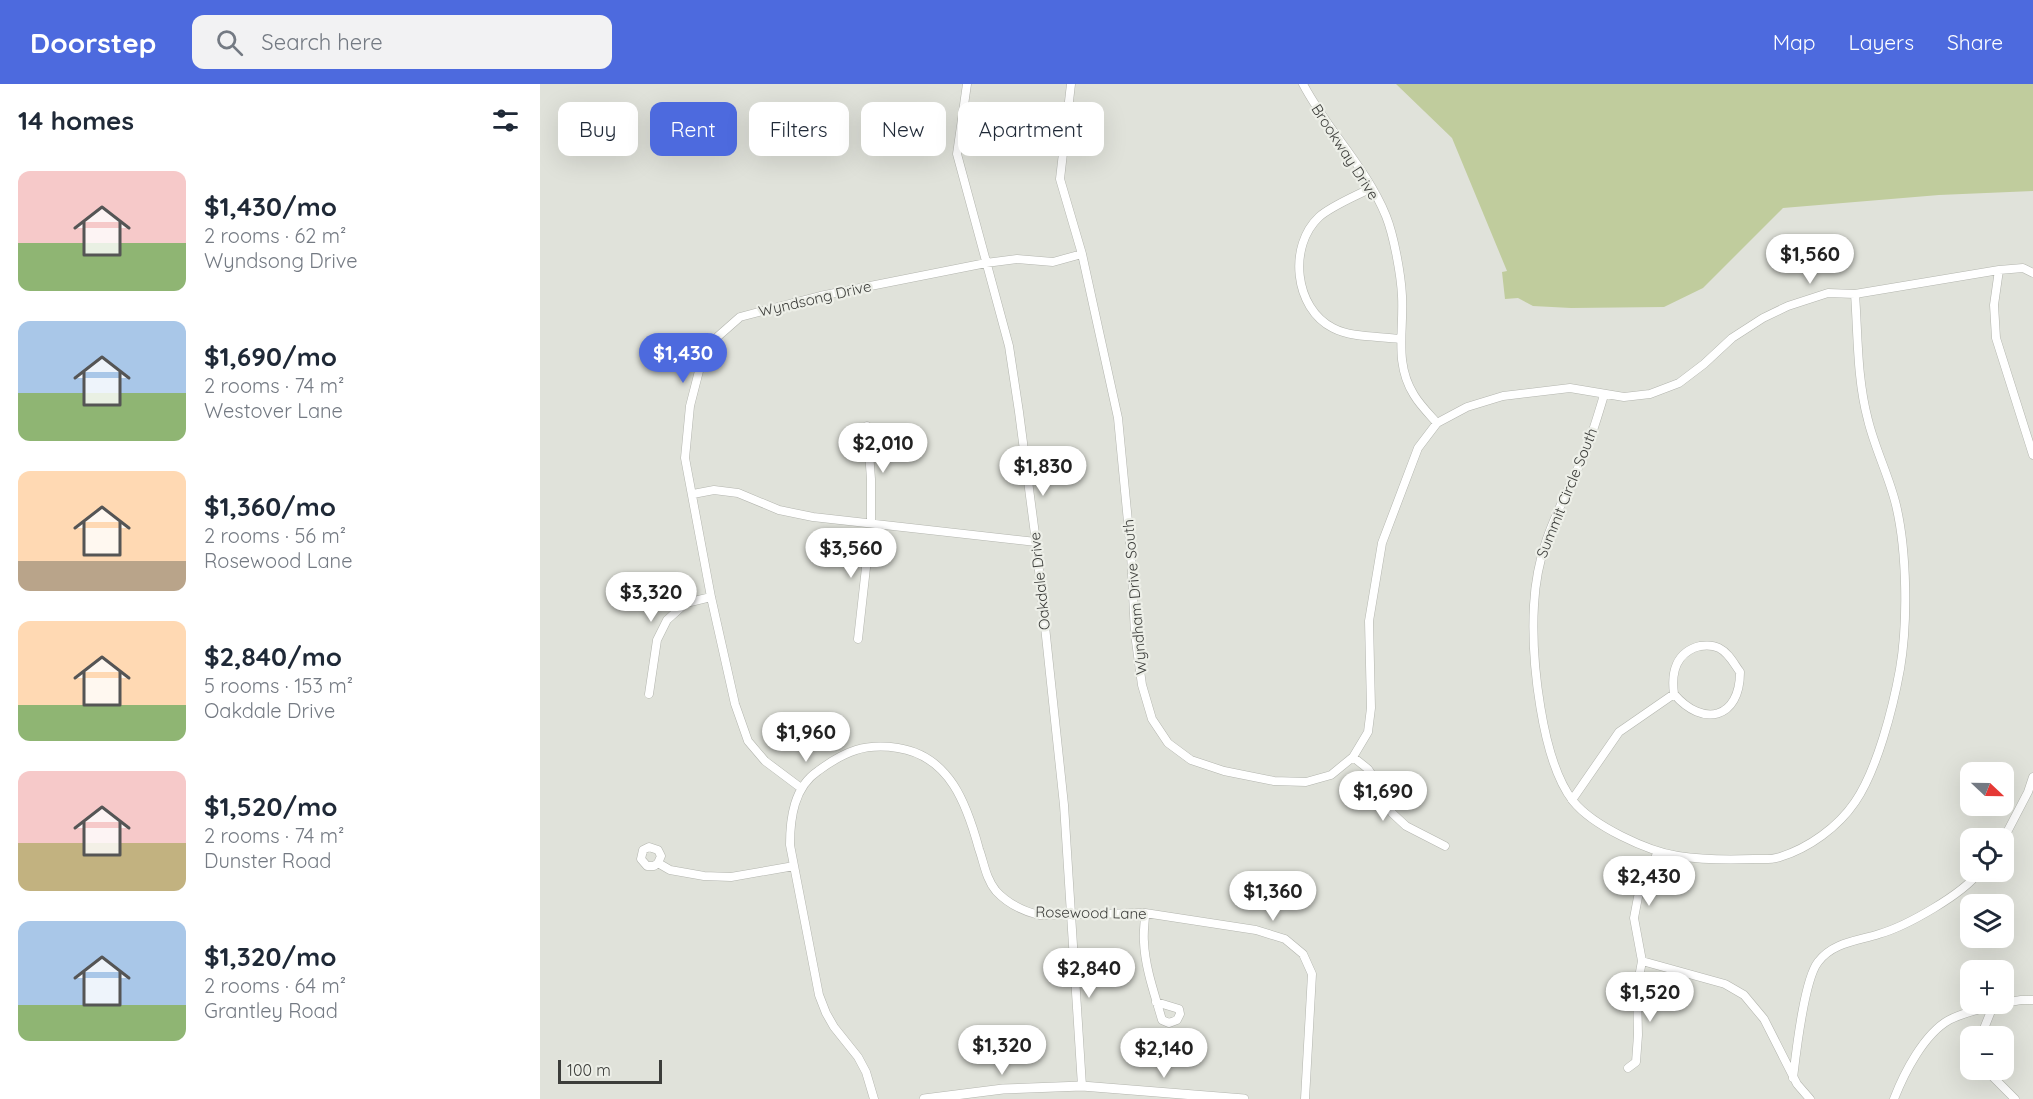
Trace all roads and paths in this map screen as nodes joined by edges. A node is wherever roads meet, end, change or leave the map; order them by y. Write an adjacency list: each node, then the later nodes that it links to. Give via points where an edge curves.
1 (967, 84): 6 (street, Oakdale Drive, via 957,154)
2 (1071, 84): 5 (street, Wyndham Drive South, via 1060,178)
3 (1303, 84): 4 (street, Brookway Drive)
4 (1371, 188): 10 (street, Brookway Drive, via 1386,216 1396,257 1402,297); 10 (street, via 1321,215 1309,228 1301,248 1302,286 1320,319 1333,328)
5 (1082, 254): 6 (street, Wyndsong Drive, via 1053,262 1017,259); 22 (street, Wyndham Drive South, via 1118,418 1135,634 1142,685 1152,719 1168,744 1191,760 1274,781 1306,782 1331,775)
6 (986, 263): 15 (street, Wyndsong Drive, via 820,296 740,317 715,339 696,382 686,458); 17 (street, Oakdale Drive, via 1009,346)
7 (1999, 270): 8 (street, Wyndham Drive South, via 2024,268); 9 (street, Wyndham Drive South); 14 (street, via 1994,305 1996,338)
8 (2033, 273)
9 (1855, 294): 11 (street, Wyndham Drive South, via 1828,293 1763,318 1678,383 1650,394); 28 (street, Summit Circle South, via 1860,380 1868,420 1896,507 1904,563 1900,669 1871,769 1855,802 1830,830 1777,859 1701,860)
10 (1400, 339): 12 (street, Brookway Drive, via 1406,378 1414,395)
11 (1604, 395): 12 (street, Wyndham Drive South, via 1570,388 1503,396 1467,407); 25 (street, Summit Circle South, via 1585,453 1556,512 1539,562 1534,602 1536,681 1557,776)
12 (1437, 423): 22 (street, Wyndham Drive South, via 1418,448 1382,543 1369,621 1368,732)
13 (867, 426): 16 (street)
14 (2033, 455)
15 (693, 494): 16 (street, via 714,490 738,493 779,510); 18 (street, Wyndsong Drive)
16 (871, 523): 17 (street); 19 (street)
17 (1036, 542): 33 (street, Oakdale Drive, via 1064,805)
18 (711, 597): 20 (street, via 686,603 667,620 657,640); 24 (street, Wyndsong Drive, via 735,704 748,741 765,762)
19 (858, 639)
20 (649, 694)
21 (1674, 694): 21 (street, via 1697,714 1713,715 1733,701 1740,672 1717,647 1697,647 1678,660 1673,673); 25 (street, via 1619,732)
22 (1353, 757): 27 (street, via 1368,769 1392,813 1406,826)
23 (2033, 777): 26 (street)
24 (801, 788): 30 (street, Rosewood Lane, via 790,821); 33 (street, Rosewood Lane, via 814,773 858,748 882,746 923,756 943,771 958,790 988,877 997,891 1024,911 1039,915)
25 (1572, 800): 28 (street, Summit Circle South, via 1591,819)
26 (2009, 828)
27 (1445, 846)
28 (1658, 852): 34 (street, via 1638,897 1634,918)
29 (658, 863): 30 (street, via 670,870 731,878)
30 (794, 866): 43 (street, Rosewood Lane, via 822,1004 858,1057)
31 (1967, 882): 40 (street, via 1942,904 1881,934 1833,948 1817,963 1807,991)
32 (1145, 913): 33 (street, Rosewood Lane); 37 (street, via 1144,943); 46 (street, Rosewood Lane, via 1256,930 1285,939 1304,954 1312,974)
33 (1071, 914): 42 (street, Oakdale Drive)
34 (1642, 961): 39 (street, via 1637,988 1635,1062); 40 (street, via 1725,984 1744,995 1764,1019)
35 (2033, 1000): 36 (street)
36 (2014, 1001)
37 (1156, 1002)
38 (1970, 1014): 48 (street, via 1949,1021 1921,1046)
39 (1628, 1068)
40 (1793, 1078): 47 (street)
41 (1996, 1080): 49 (street)
42 (1082, 1086): 44 (street, via 1003,1089); 45 (street)
43 (874, 1099)
44 (924, 1099)
45 (1244, 1099)
46 (1305, 1099)
47 (1810, 1099)
48 (1894, 1099)
49 (2015, 1099)

